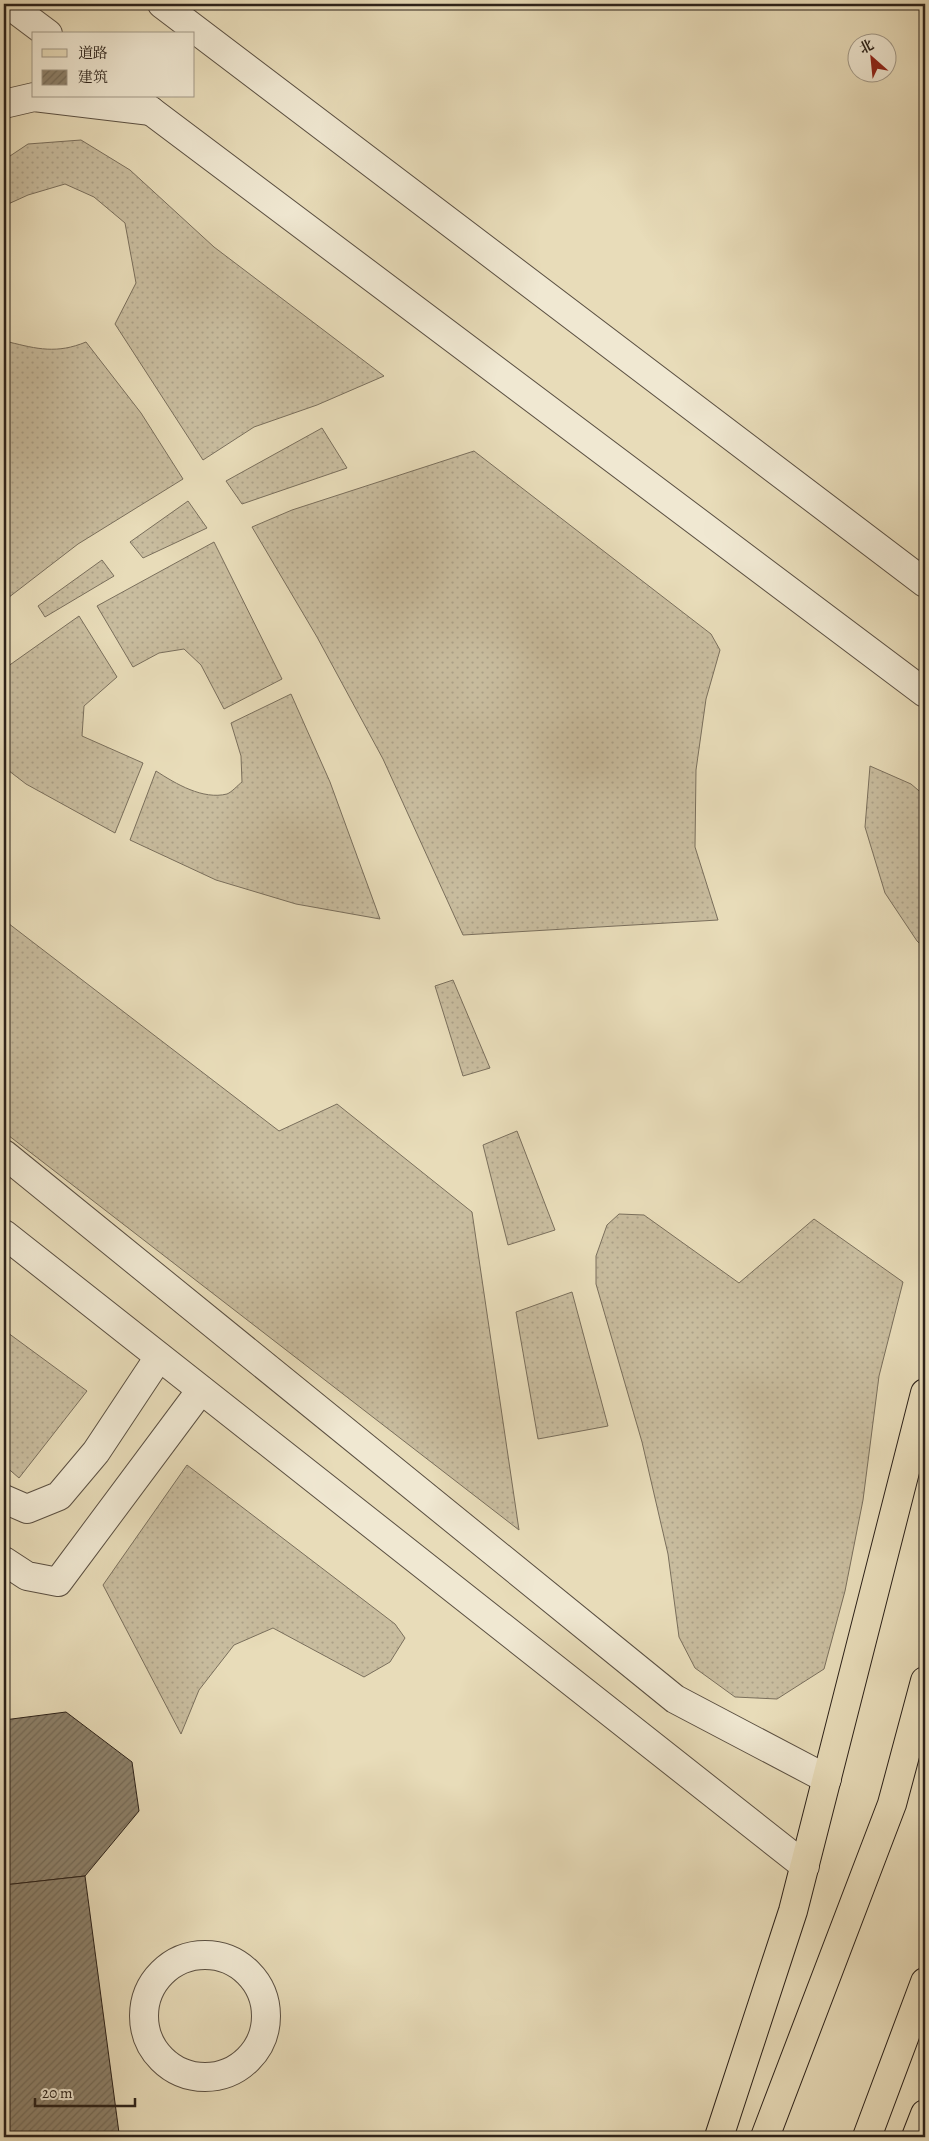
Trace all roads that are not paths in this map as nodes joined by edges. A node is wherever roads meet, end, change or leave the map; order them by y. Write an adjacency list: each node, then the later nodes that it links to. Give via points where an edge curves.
1 (8, 4): 3 (street)
2 (162, 4): 8 (street)
3 (45, 32)
4 (32, 97): 6 (street)
5 (49, 98): 7 (street)
6 (4, 104)
7 (141, 104): 9 (street)
8 (925, 583)
9 (925, 693)
10 (4, 1154): 18 (street, via 675,1698)
11 (4, 1234): 12 (street)
12 (159, 1357): 13 (street); 15 (street, via 96,1452 59,1496 27,1509)
13 (201, 1390): 16 (street, via 58,1582 27,1576); 19 (street)
14 (925, 1393): 18 (main road)
15 (4, 1499)
16 (4, 1561)
17 (925, 1681): 24 (main road, via 892,1804)
18 (827, 1779): 19 (main road)
19 (804, 1866): 23 (main road, via 793,1911)
20 (225, 1958): 20 (street, via 204,1955 184,1958 166,1969 153,1984 145,2002 144,2022 148,2041 174,2070 193,2077 213,2077 232,2071 248,2060 260,2043 266,2023 265,2003 257,1984 243,1968)
21 (925, 1982): 25 (main road)
22 (925, 2114): 26 (main road)
23 (719, 2137)
24 (765, 2137)
25 (867, 2137)
26 (916, 2137)

